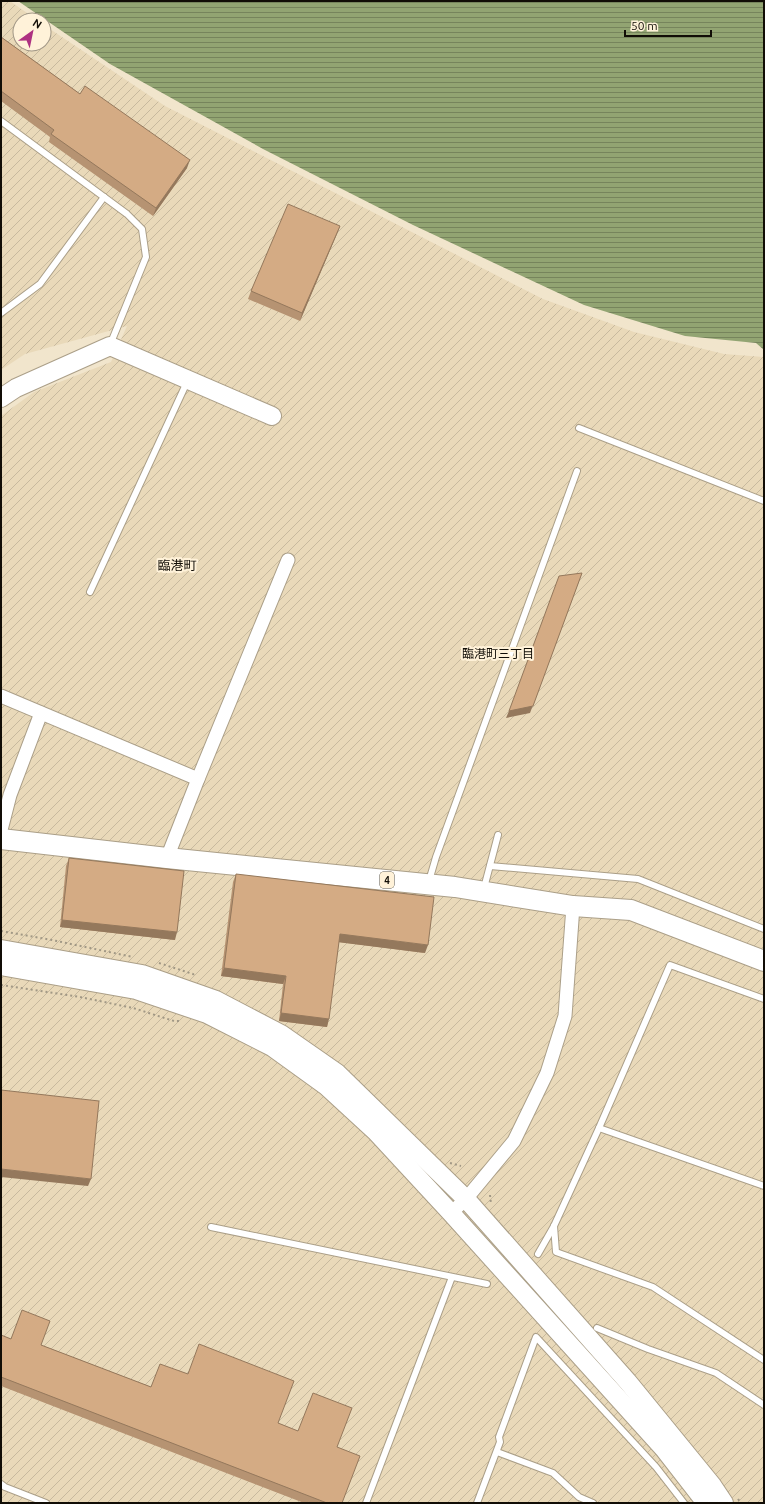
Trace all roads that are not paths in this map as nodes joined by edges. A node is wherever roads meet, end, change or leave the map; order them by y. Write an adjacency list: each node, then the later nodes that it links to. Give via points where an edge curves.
1 (1, 121): 2 (lane)
2 (104, 197): 3 (lane, via 40,284); 4 (lane, via 142,229 146,257)
3 (1, 313)
4 (110, 346): 5 (street); 6 (street, via 16,388)
5 (188, 380): 7 (street); 12 (lane)
6 (1, 398)
7 (272, 416)
8 (579, 428): 10 (lane)
9 (577, 471): 22 (lane)
10 (764, 501)
11 (288, 560): 15 (street)
12 (90, 592)
13 (1, 696): 14 (street)
14 (41, 713): 15 (street); 16 (street)
15 (198, 779): 20 (street)
16 (5, 793): 17 (street)
17 (1, 830)
18 (498, 834): 21 (lane)
19 (1, 839): 20 (main road, 4)
20 (167, 858): 22 (main road, 4)
21 (490, 866): 23 (lane); 25 (lane, via 638,879)
22 (428, 884): 23 (main road, 4)
23 (483, 892): 24 (main road, 4)
24 (573, 906): 27 (main road, 4, via 631,910); 32 (street, via 565,1016 547,1073 514,1141)
25 (764, 929)
26 (1, 949): 32 (street, via 142,974 216,1000 281,1034 337,1073)
27 (764, 961)
28 (1, 966): 33 (street, via 136,990 207,1014 272,1047 338,1096 376,1132)
29 (764, 999): 30 (lane, via 670,965)
30 (599, 1128): 31 (lane); 34 (lane)
31 (764, 1186)
32 (466, 1199): 33 (street); 51 (street, via 628,1382)
33 (451, 1213): 50 (street, via 664,1449)
34 (554, 1226): 36 (lane); 40 (lane, via 556,1252 653,1287)
35 (211, 1227): 37 (lane)
36 (538, 1254)
37 (452, 1277): 38 (lane); 46 (lane)
38 (487, 1284)
39 (597, 1328): 41 (lane, via 716,1373)
40 (764, 1360)
41 (764, 1405)
42 (497, 1452): 47 (lane); 48 (lane, via 553,1473 579,1497); 49 (lane, via 499,1437 536,1337 656,1467)
43 (1, 1484): 44 (lane)
44 (30, 1500): 45 (lane)
45 (46, 1503)
46 (366, 1503)
47 (478, 1503)
48 (593, 1503)
49 (684, 1503)
50 (706, 1503)
51 (724, 1503)

